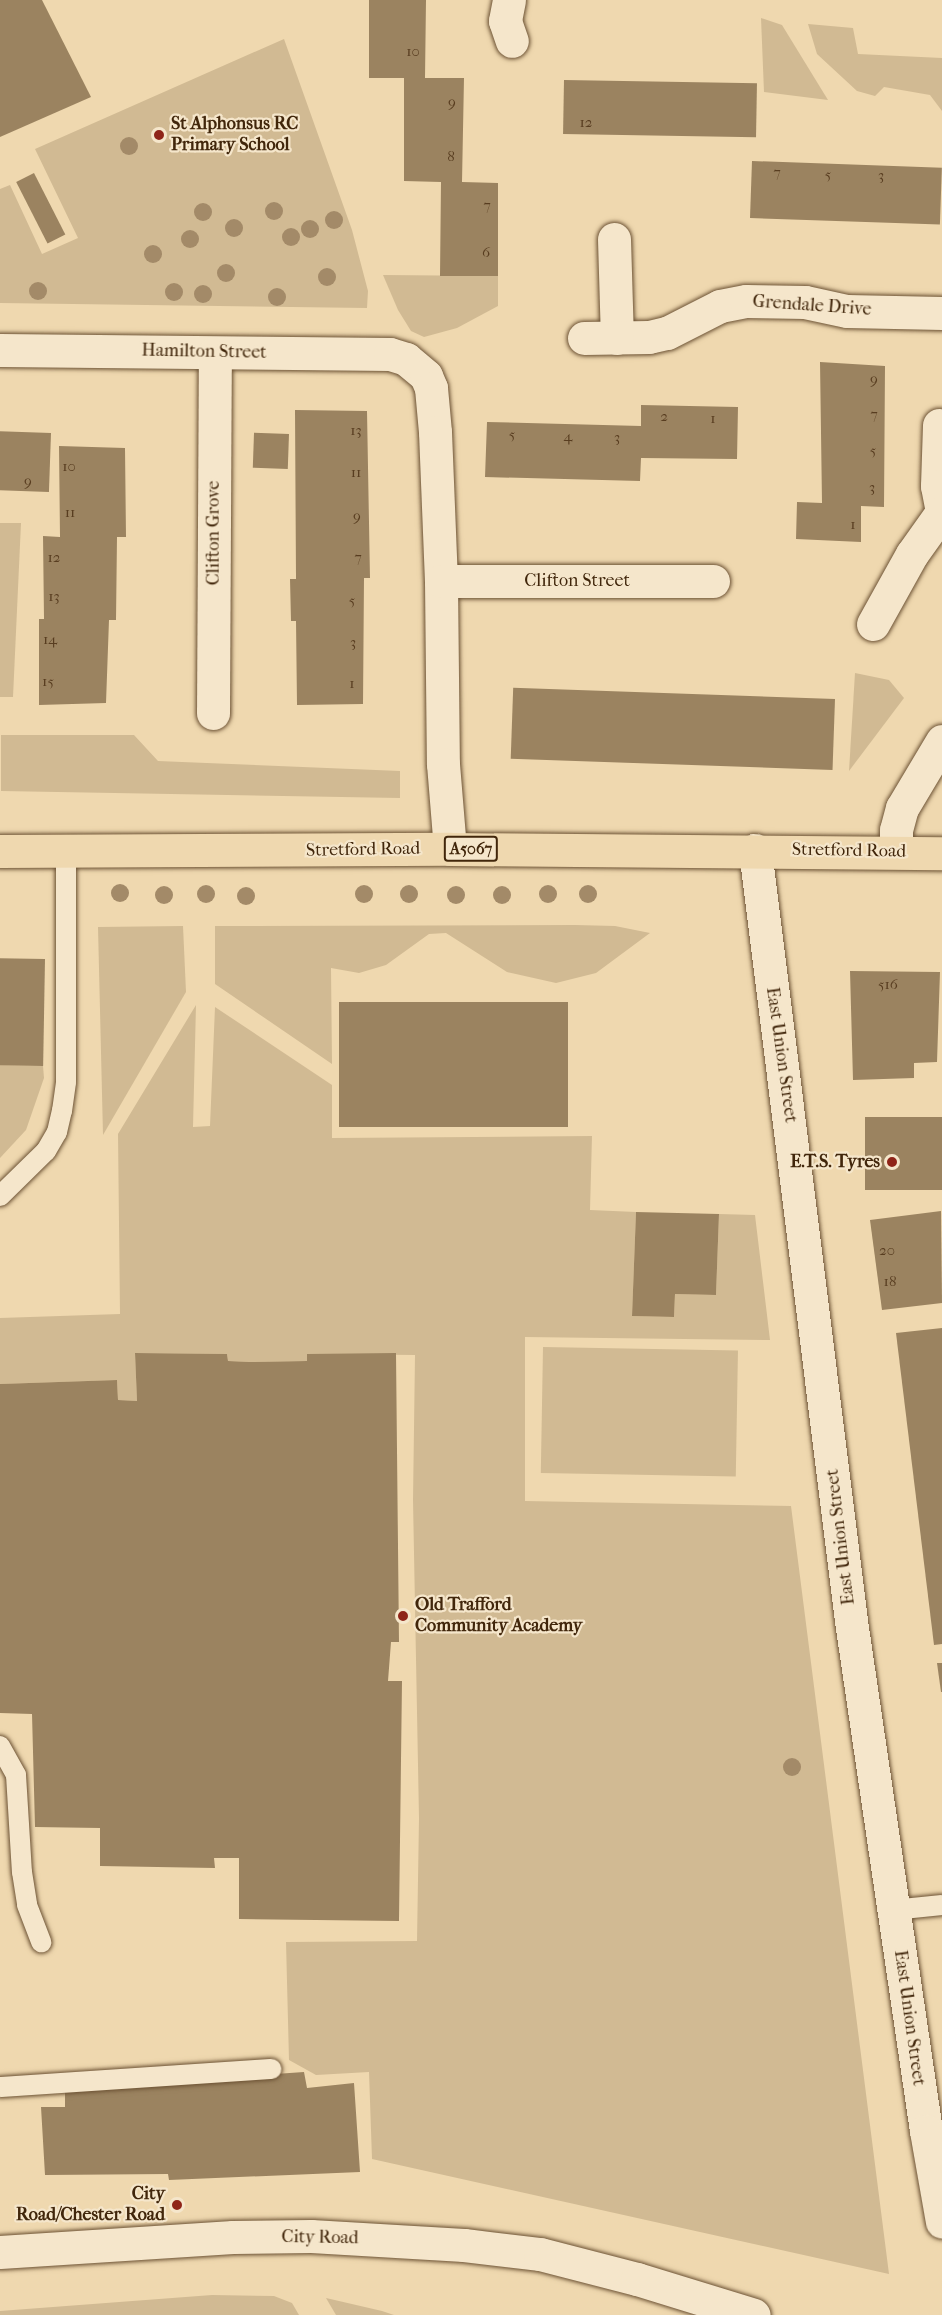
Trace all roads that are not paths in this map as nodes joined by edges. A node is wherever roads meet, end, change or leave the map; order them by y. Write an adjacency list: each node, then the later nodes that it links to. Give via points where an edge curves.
1 (509, 0): 2 (street, via 505,21)
2 (512, 42)
3 (614, 239): 6 (street)
4 (942, 313): 6 (street, Grendale Drive, via 847,311 805,302 746,301 720,306 667,333)
5 (584, 338): 6 (street, Grendale Drive)
6 (617, 338)
7 (0, 350): 8 (street, Hamilton Street)
8 (215, 352): 11 (street, Hamilton Street, via 390,354 406,359 426,376 431,388 435,432); 14 (street, Clifton Grove)
9 (939, 425): 10 (street, via 937,486)
10 (942, 512): 13 (street)
11 (441, 581): 12 (street, Clifton Street); 16 (street, via 443,764)
12 (712, 581)
13 (873, 624)
14 (213, 713)
15 (942, 741): 20 (street, via 902,807)
16 (450, 849): 17 (main road, Stretford Road / A5067); 19 (main road, Stretford Road / A5067)
17 (755, 850): 20 (main road, Stretford Road / A5067); 25 (street, East Union Street, via 851,1621)
18 (0, 851): 19 (main road, Stretford Road / A5067)
19 (66, 851): 22 (lane, via 66,1082 62,1111 57,1132 46,1151)
20 (896, 852): 21 (main road, Stretford Road / A5067)
21 (942, 853)
22 (0, 1196)
23 (0, 1746): 26 (lane, via 16,1775 22,1872 27,1905)
24 (942, 1905): 25 (lane)
25 (893, 1910): 29 (street, East Union Street)
26 (41, 1942)
27 (271, 2068): 28 (lane)
28 (0, 2087)
29 (942, 2222)
30 (0, 2252): 31 (street, City Road, via 233,2237 311,2236 518,2252)
31 (637, 2279): 32 (street, City Road); 33 (street, City Road)
32 (694, 2315)
33 (754, 2315)

